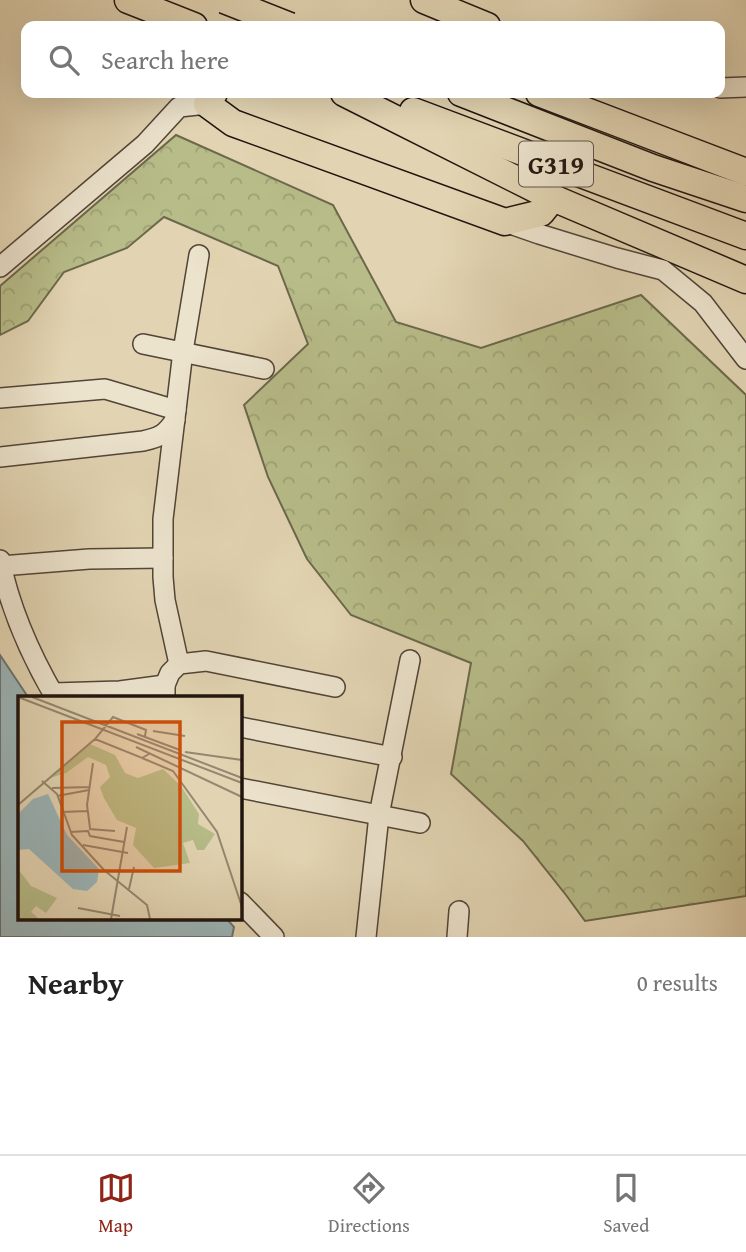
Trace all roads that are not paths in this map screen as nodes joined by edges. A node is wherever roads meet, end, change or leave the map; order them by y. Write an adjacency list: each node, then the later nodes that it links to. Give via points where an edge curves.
1 (128, 0): 5 (highway)
2 (224, 0): 7 (highway, bridge)
3 (273, 0): 6 (highway)
4 (424, 0): 8 (highway)
5 (181, 21)
6 (260, 21)
7 (277, 21)
8 (475, 21)
9 (746, 87): 10 (street)
10 (725, 88)
11 (211, 98): 21 (highway, via 233,123); 24 (street, via 179,107 145,144)
12 (354, 98): 19 (highway)
13 (378, 98): 22 (highway, G319)
14 (474, 98): 16 (highway, G319)
15 (578, 101): 17 (highway)
16 (653, 168): 18 (highway); 20 (highway, G319)
17 (746, 172)
18 (746, 184)
19 (553, 198): 21 (highway, via 541,213); 25 (highway)
20 (746, 199)
21 (505, 222): 28 (street, via 663,270 703,303)
22 (746, 236)
23 (199, 255): 27 (street)
24 (0, 267)
25 (746, 280)
26 (144, 344): 27 (street)
27 (183, 351): 29 (street); 31 (street)
28 (746, 359)
29 (264, 369)
30 (0, 398): 31 (street, via 105,390)
31 (175, 415): 32 (street, via 161,437); 34 (street)
32 (144, 442): 33 (street); 34 (street, via 156,444)
33 (0, 457)
34 (170, 457): 35 (street)
35 (163, 558): 36 (street); 38 (street, via 165,600)
36 (1, 563): 41 (street, via 20,629)
37 (410, 660): 43 (street)
38 (179, 664): 39 (street, via 205,661); 40 (street, via 170,673)
39 (335, 687)
40 (165, 691): 41 (street)
41 (54, 695)
42 (242, 727): 43 (street)
43 (392, 757): 45 (street)
44 (242, 788): 45 (street)
45 (379, 815): 46 (street); 50 (street)
46 (420, 823)
47 (242, 904): 49 (street)
48 (459, 911): 51 (street)
49 (274, 937)
50 (366, 937)
51 (457, 937)

